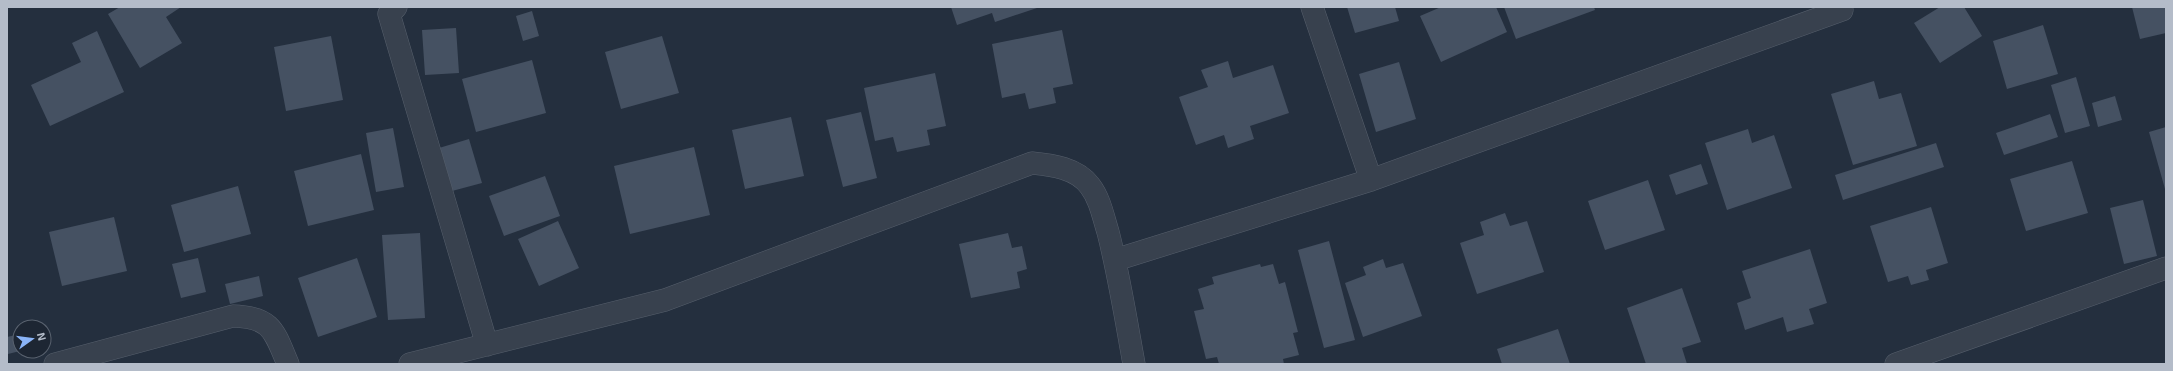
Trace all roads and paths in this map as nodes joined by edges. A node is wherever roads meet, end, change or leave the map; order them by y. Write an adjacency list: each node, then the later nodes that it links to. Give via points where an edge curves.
1 (396, 7): 7 (street, via 389,14)
2 (1312, 7): 4 (street)
3 (1842, 10): 4 (street)
4 (1370, 180): 5 (street)
5 (1115, 260): 7 (street, via 1100,203 1090,185 1072,172 1055,165 1032,163 664,300); 11 (street)
6 (2166, 268): 12 (street)
7 (487, 345): 10 (street)
8 (55, 364): 9 (street, via 233,316 253,317 274,330)
9 (288, 364)
10 (410, 364)
11 (1134, 364)
12 (1896, 364)

